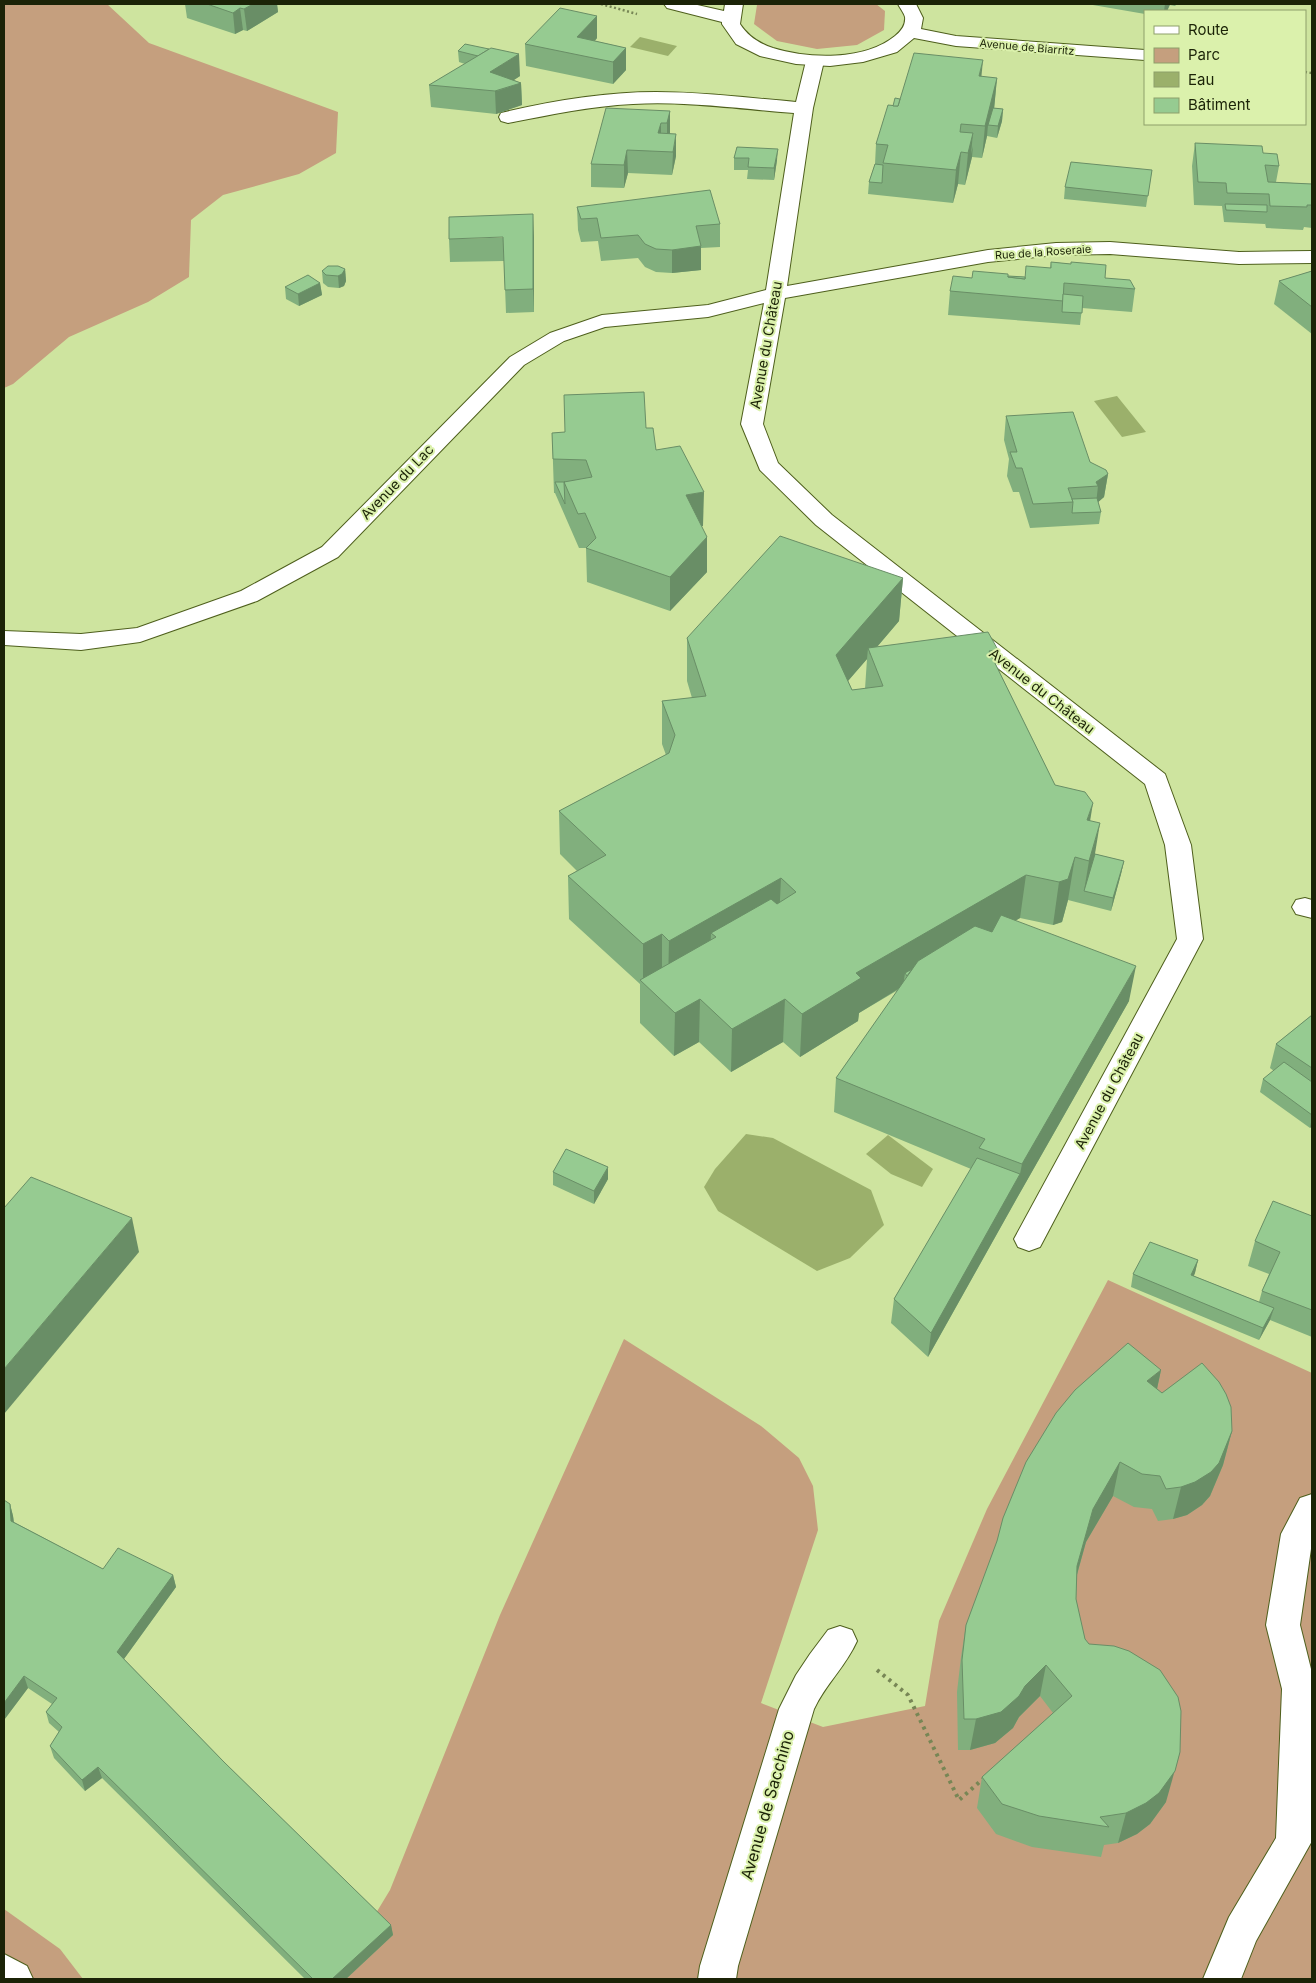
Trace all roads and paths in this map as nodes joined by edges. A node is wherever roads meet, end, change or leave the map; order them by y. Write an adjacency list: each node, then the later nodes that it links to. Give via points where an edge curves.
1 (673, 4): 3 (street)
2 (907, 4): 4 (street, via 914,18)
3 (731, 11): 6 (street, via 733,30 745,42 788,58)
4 (910, 32): 5 (street, Avenue de Biarritz, via 956,41); 6 (street, via 897,45 875,55)
5 (1144, 55)
6 (815, 62): 7 (street, Avenue du Château)
7 (804, 108): 8 (street, via 718,99 633,98); 10 (street, Avenue du Château)
8 (508, 117)
9 (1312, 257): 10 (street, Rue de la Roseraie, via 1239,258 1110,248 1056,249 912,269)
10 (776, 294): 11 (street, Avenue du Lac, via 708,310 602,321 549,342 517,361 330,552 249,596 140,635 81,642); 12 (street, Avenue du Château, via 752,424 768,464 824,520 1156,780 1178,845 1190,939)
11 (4, 638)
12 (1029, 1239)
13 (1312, 1508): 20 (street, via 1297,1534 1283,1625 1299,1689 1294,1841 1242,1930)
14 (840, 1641): 19 (street, Avenue de Sacchino, via 805,1687 792,1715)
15 (908, 1695): 16 (path, via 959,1800)
16 (989, 1774)
17 (4, 1972): 18 (street)
18 (14, 1979)
19 (717, 1979)
20 (1222, 1979)

